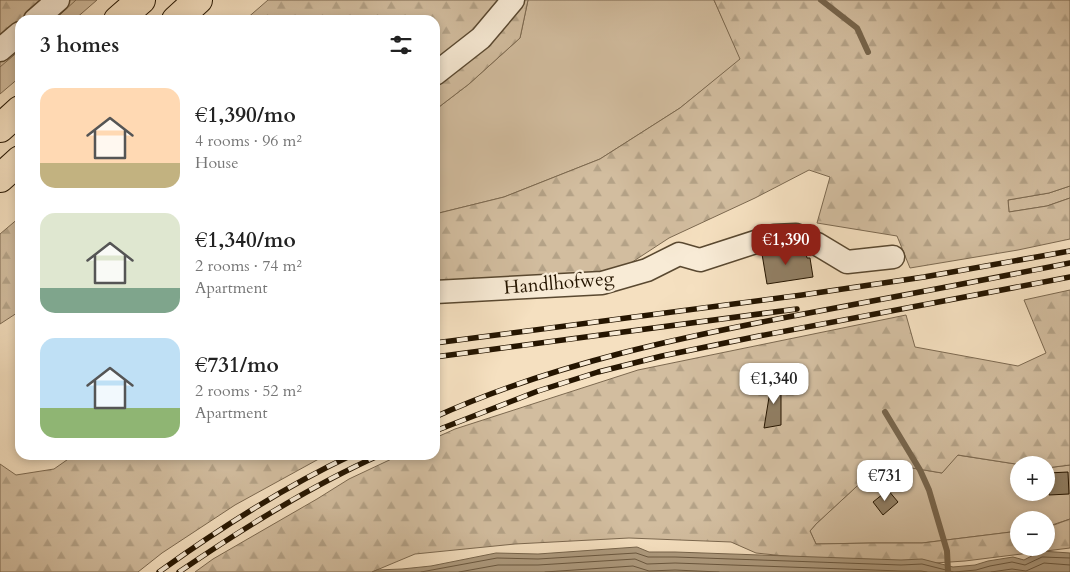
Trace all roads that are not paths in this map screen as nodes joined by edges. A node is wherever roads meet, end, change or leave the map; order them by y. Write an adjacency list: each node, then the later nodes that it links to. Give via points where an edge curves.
1 (58, 0): 5 (lane)
2 (141, 0): 6 (highway)
3 (198, 0): 7 (highway)
4 (513, 0): 10 (lane, via 481,38)
5 (41, 15)
6 (124, 15)
7 (182, 15)
8 (15, 37): 9 (lane)
9 (0, 50)
10 (440, 70)
11 (15, 114): 12 (highway)
12 (0, 128)
13 (15, 164): 14 (highway)
14 (0, 178)
15 (893, 257): 16 (lane, Handlhofweg, via 847,262 796,235 774,236 700,260 679,254 647,270 602,283)
16 (440, 292)

